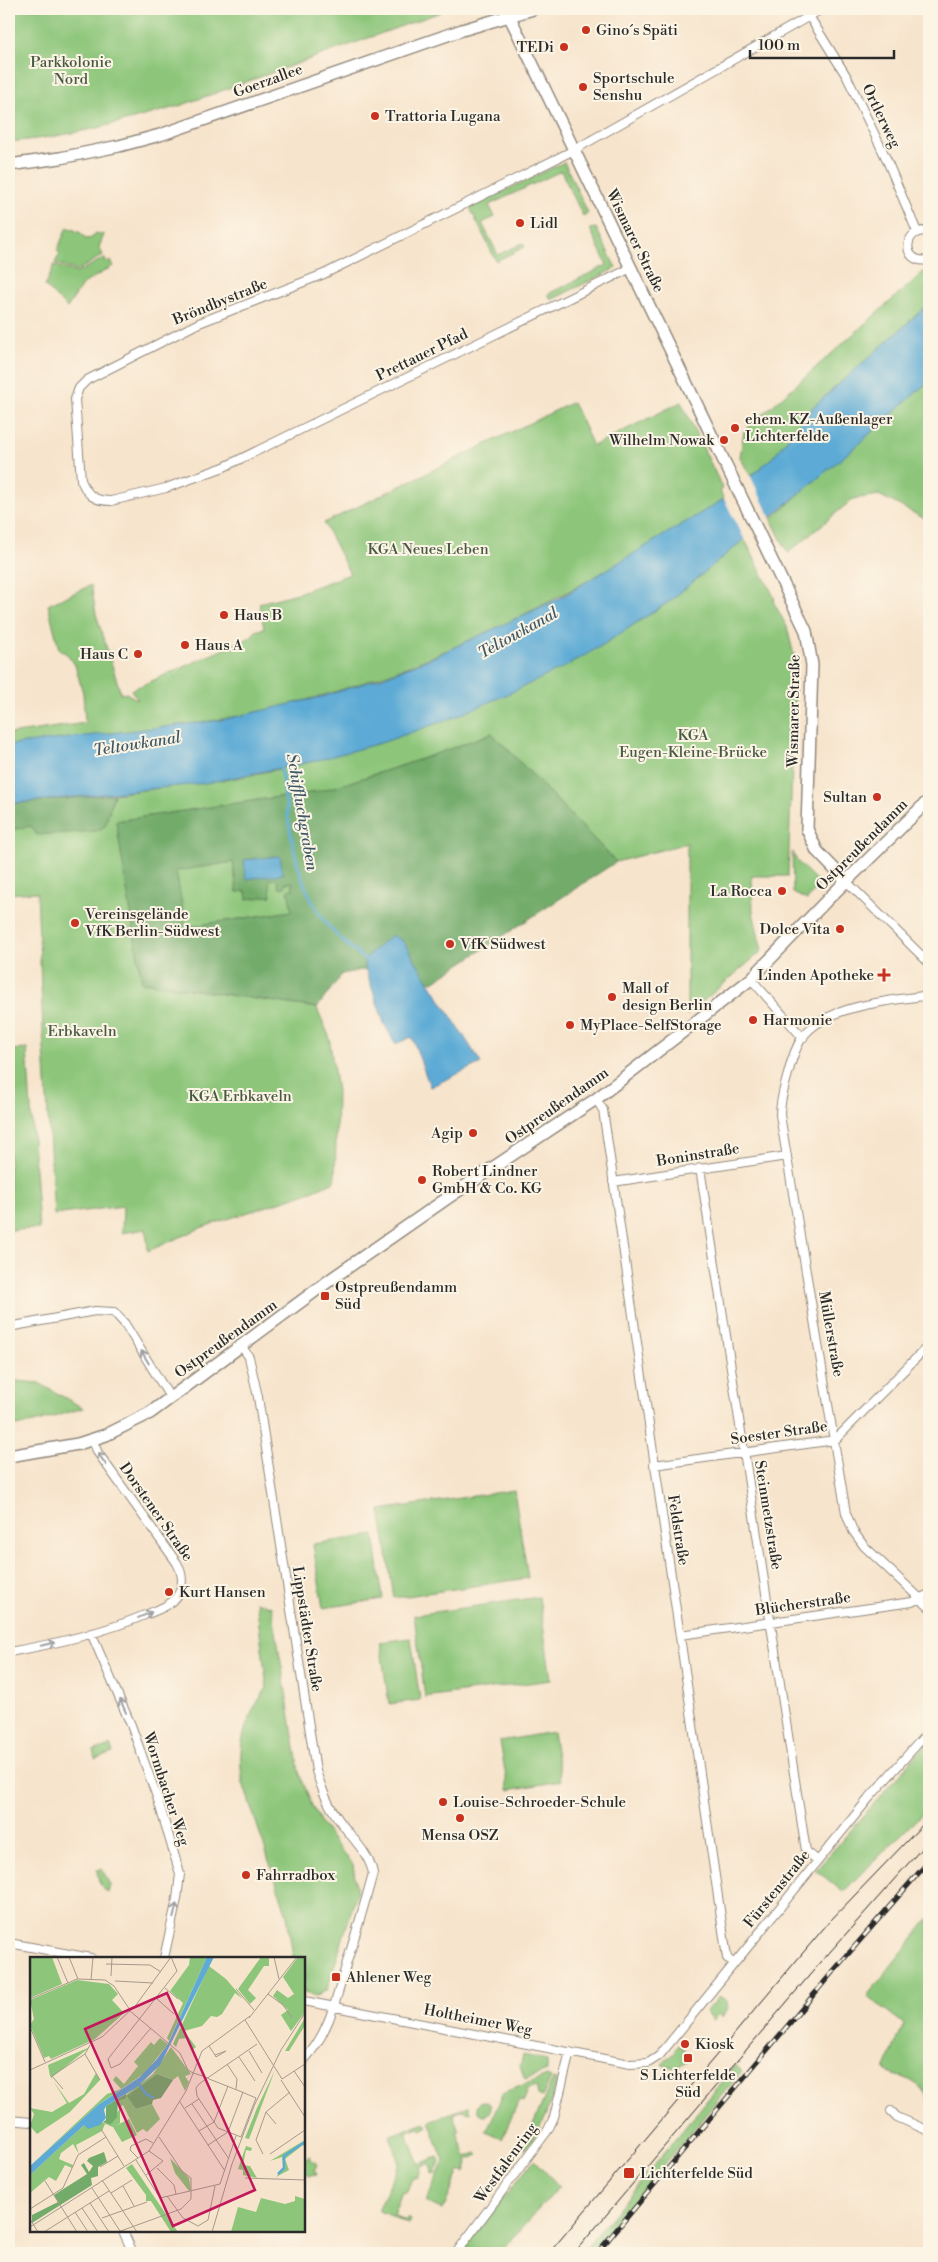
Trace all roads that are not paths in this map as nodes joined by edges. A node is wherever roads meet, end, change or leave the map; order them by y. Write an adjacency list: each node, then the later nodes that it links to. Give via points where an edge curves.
1 (533, 9): 3 (main road, Goerzallee)
2 (822, 9): 4 (street)
3 (507, 12): 5 (main road, Wismarer Straße); 6 (main road, Goerzallee, via 160,135 60,158)
4 (809, 16): 5 (street); 7 (street, Ortlerweg, via 847,77)
5 (574, 150): 10 (main road, Wismarer Straße); 11 (street, Bröndbystraße, via 321,275 199,322 87,380 79,388 75,399 80,480 92,498 111,501 166,488)
6 (9, 165)
7 (917, 232): 8 (street); 9 (street, via 911,236 908,250 916,260)
8 (929, 232)
9 (929, 260)
10 (631, 268): 11 (street, Prettauer Pfad); 13 (main road, Wismarer Straße, via 798,611 810,645 807,833 816,851)
11 (224, 467)
12 (929, 800): 13 (main road, Ostpreußendamm)
13 (846, 881): 14 (street); 15 (main road, Ostpreußendamm)
14 (929, 963)
15 (751, 979): 17 (street); 18 (main road, Ostpreußendamm)
16 (929, 995): 17 (street, Müllerstraße, via 853,1008 817,1025)
17 (803, 1038): 19 (street, Müllerstraße, via 790,1066 780,1104)
18 (596, 1099): 21 (street, Feldstraße, via 603,1110); 24 (main road, Ostpreußendamm, via 399,1232)
19 (788, 1156): 20 (street, Boninstraße); 27 (street, Müllerstraße)
20 (700, 1168): 21 (street, Boninstraße); 28 (street, Steinmetzstraße)
21 (613, 1182): 30 (street, Feldstraße)
22 (9, 1328): 25 (street, Ostpreußendamm, one-way to 22, via 125,1324 114,1312 95,1310)
23 (929, 1345): 27 (street, Soester Straße)
24 (242, 1347): 25 (main road, Ostpreußendamm); 45 (street, Lippstädter Straße, via 249,1357 258,1397 313,1755 323,1793 334,1814 371,1864 373,1873)
25 (171, 1399): 26 (main road, Ostpreußendamm, via 126,1426)
26 (92, 1440): 29 (main road, Ostpreußendamm); 35 (street, Dorstener Straße, one-way to 26, via 129,1622 172,1602 182,1585 181,1571)
27 (835, 1440): 28 (street, Soester Straße); 32 (street, Müllerstraße, via 846,1513 853,1531 864,1546)
28 (744, 1452): 30 (street, Soester Straße); 34 (street, Steinmetzstraße)
29 (9, 1456)
30 (654, 1465): 36 (street, Feldstraße)
31 (929, 1594): 32 (street, Blücherstraße)
32 (921, 1599): 33 (street, Müllerstraße); 34 (street, Blücherstraße)
33 (929, 1607)
34 (770, 1623): 36 (street, Blücherstraße); 39 (street, Steinmetzstraße, via 806,1851)
35 (91, 1633): 37 (street, one-way to 35); 42 (street, Wormbacher Weg, one-way to 35, via 178,1899 180,1874 131,1725)
36 (680, 1635): 43 (street, Feldstraße, via 727,1958)
37 (9, 1652)
38 (929, 1731): 39 (street, Fürstenstraße)
39 (818, 1861): 43 (street, Fürstenstraße)
40 (9, 1943): 41 (street)
41 (70, 1956)
42 (164, 1957)
43 (734, 1964): 48 (street, Fürstenstraße, via 659,2056)
44 (305, 2001): 45 (street, Holtheimer Weg)
45 (334, 2006): 46 (street, Holtheimer Weg); 47 (street, via 325,2030)
46 (570, 2052): 48 (street, Holtheimer Weg, via 630,2064); 55 (street, Westfalenring, via 548,2130)
47 (305, 2059)
48 (648, 2063)
49 (891, 2111): 52 (street)
50 (9, 2120): 51 (street)
51 (30, 2122)
52 (929, 2131)
53 (123, 2232): 54 (street)
54 (133, 2253)
55 (456, 2253)

